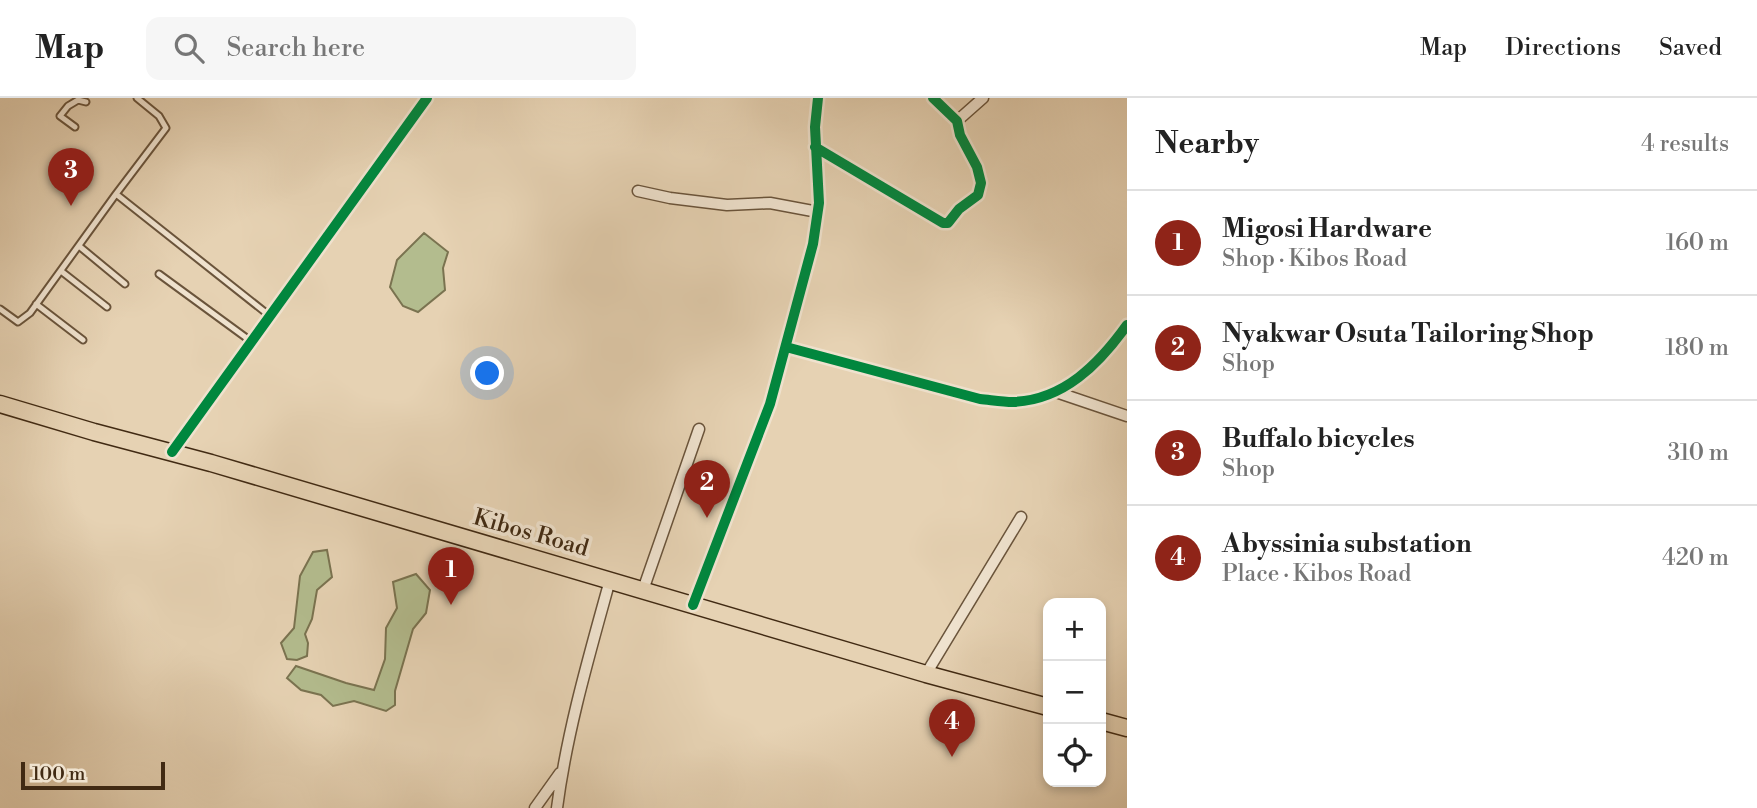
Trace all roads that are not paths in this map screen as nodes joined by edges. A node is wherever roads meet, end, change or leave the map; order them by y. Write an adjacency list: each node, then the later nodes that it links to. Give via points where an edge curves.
1 (137, 98): 11 (lane, via 166,128)
2 (427, 98): 20 (street)
3 (818, 98): 9 (street)
4 (933, 98): 7 (street)
5 (983, 98): 7 (street)
6 (88, 102): 8 (lane, via 78,100 60,116)
7 (957, 121): 9 (street, via 981,183 978,195 948,223)
8 (75, 127)
9 (815, 147): 12 (street)
10 (638, 191): 12 (street, via 727,205 770,203)
11 (116, 194): 13 (lane); 20 (lane)
12 (818, 212): 24 (street)
13 (79, 246): 14 (lane); 16 (lane)
14 (61, 271): 17 (lane); 18 (lane)
15 (159, 274): 23 (lane)
16 (125, 284)
17 (36, 304): 19 (lane, via 18,322); 22 (lane)
18 (107, 307)
19 (0, 309)
20 (270, 316): 23 (street)
21 (1127, 325): 25 (street, via 1086,372)
22 (83, 340)
23 (252, 342): 29 (street)
24 (786, 348): 25 (street, via 980,399 1012,402); 33 (street, via 770,404)
25 (1056, 392): 27 (street)
26 (0, 404): 29 (main road, Kibos Road)
27 (1127, 416)
28 (699, 429): 32 (street)
29 (172, 452): 31 (main road, Kibos Road)
30 (1021, 517): 34 (street)
31 (610, 580): 32 (main road, Kibos Road); 38 (street)
32 (643, 590): 33 (main road, Kibos Road)
33 (693, 605): 34 (main road, Kibos Road)
34 (926, 674): 35 (main road, Kibos Road)
35 (1043, 705)
36 (1106, 722): 37 (main road)
37 (1127, 728)
38 (562, 770): 39 (street); 40 (street)
39 (536, 808)
40 (557, 808)

